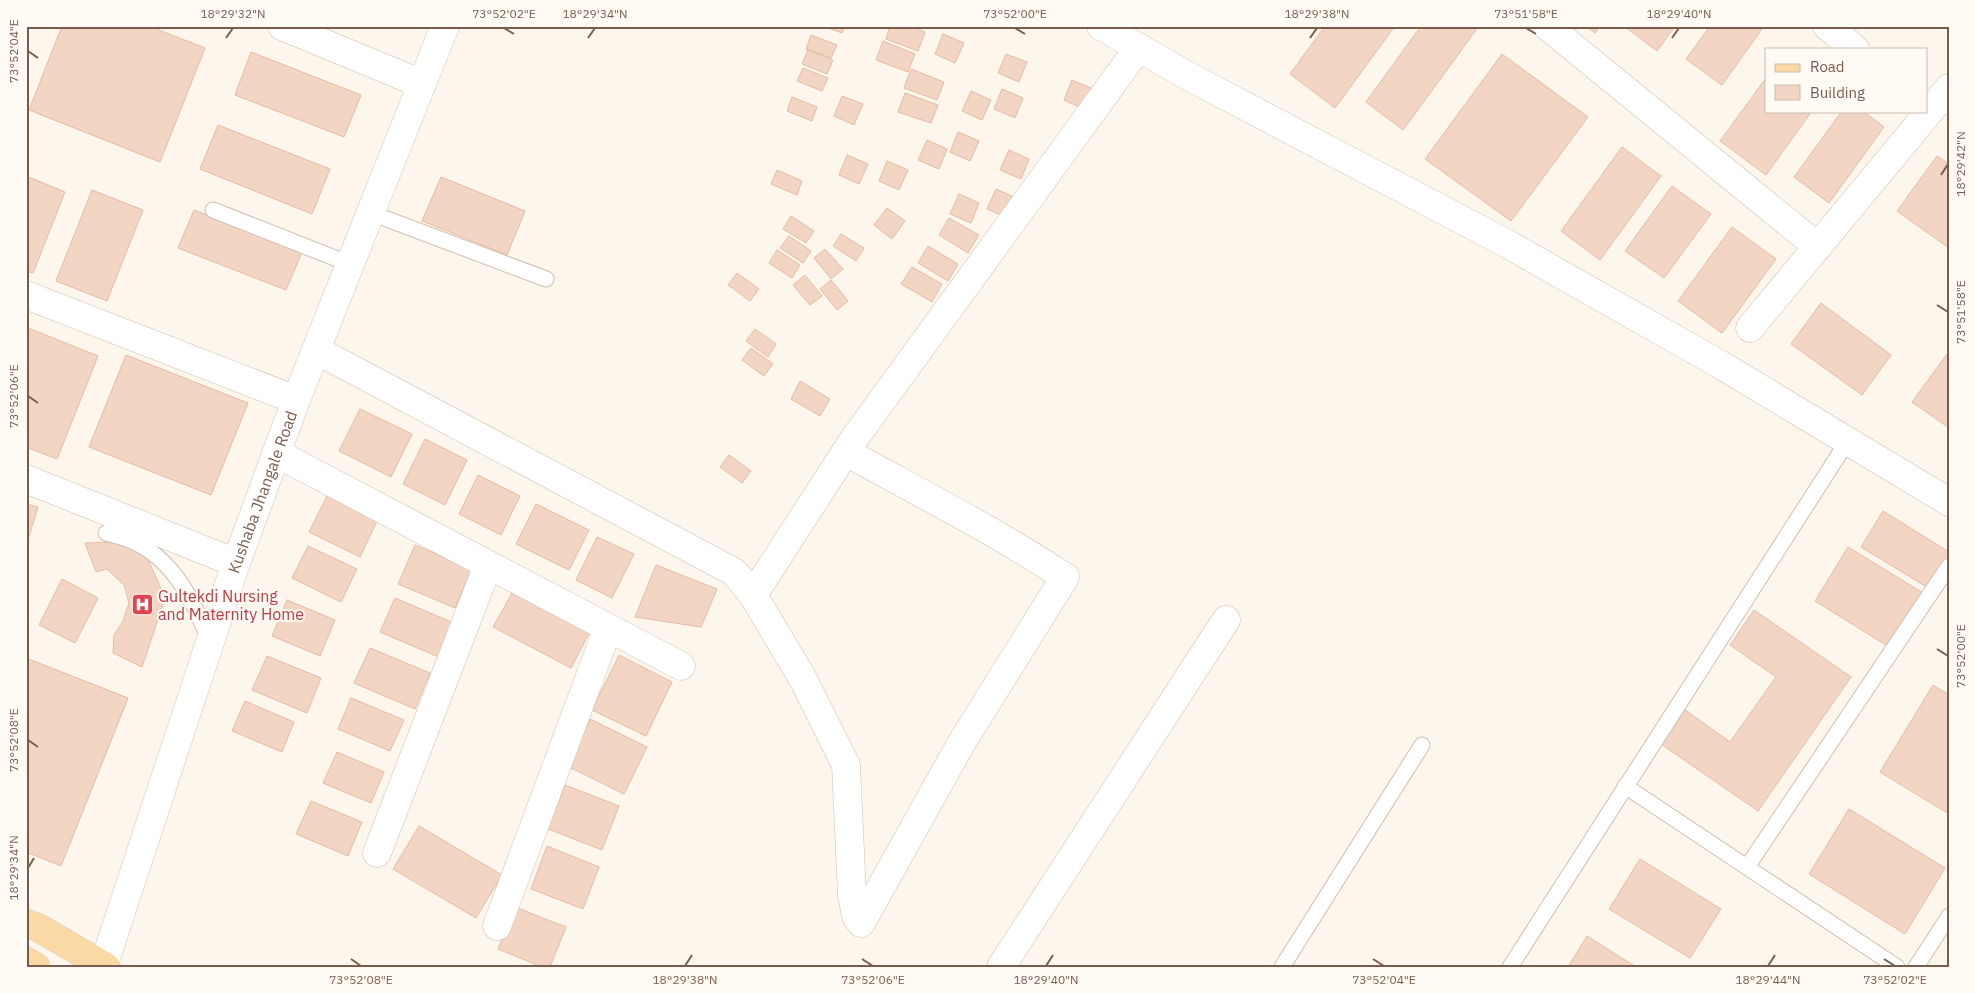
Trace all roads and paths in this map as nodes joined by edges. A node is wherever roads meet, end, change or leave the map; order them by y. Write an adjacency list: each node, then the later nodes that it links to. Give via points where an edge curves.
1 (282, 26): 8 (street)
2 (445, 26): 8 (street, Kushaba Jhangale Road)
3 (1101, 26): 6 (street)
4 (1546, 26): 13 (street)
5 (1827, 26): 7 (street)
6 (1139, 47): 20 (street, via 1504,242 1721,365); 21 (street)
7 (1854, 48)
8 (422, 84): 12 (street, Kushaba Jhangale Road)
9 (1949, 88): 10 (street)
10 (1935, 114): 13 (street)
11 (212, 210): 14 (lane)
12 (371, 213): 14 (street, Kushaba Jhangale Road); 15 (lane)
13 (1818, 247): 17 (street)
14 (350, 264): 18 (street, Kushaba Jhangale Road)
15 (546, 279)
16 (26, 295): 19 (street)
17 (1750, 328)
18 (316, 350): 19 (street, Kushaba Jhangale Road); 29 (street, via 734,572)
19 (296, 400): 22 (street, Kushaba Jhangale Road)
20 (1847, 442): 24 (street); 35 (lane)
21 (846, 452): 29 (street); 29 (street, via 973,522 1065,578 962,742 861,923 856,916 852,895 846,765 803,679)
22 (276, 453): 26 (street, Kushaba Jhangale Road); 27 (street)
23 (26, 479): 26 (street)
24 (1949, 502)
25 (106, 533): 32 (lane, via 143,546 169,568 196,606)
26 (236, 563): 32 (street, Kushaba Jhangale Road)
27 (488, 564): 31 (street); 36 (street)
28 (1949, 566): 37 (lane)
29 (753, 595)
30 (1226, 620): 45 (street)
31 (608, 628): 33 (street); 40 (street)
32 (210, 641): 43 (street, Kushaba Jhangale Road)
33 (681, 666)
34 (1422, 745): 42 (lane)
35 (1625, 786): 37 (lane); 46 (lane)
36 (377, 853)
37 (1747, 867): 47 (lane)
38 (1949, 916): 48 (lane)
39 (26, 923): 43 (main road)
40 (497, 926)
41 (26, 961): 44 (main road)
42 (1289, 964)
43 (104, 966)
44 (36, 967)
45 (1001, 967)
46 (1510, 967)
47 (1896, 967)
48 (1916, 967)

